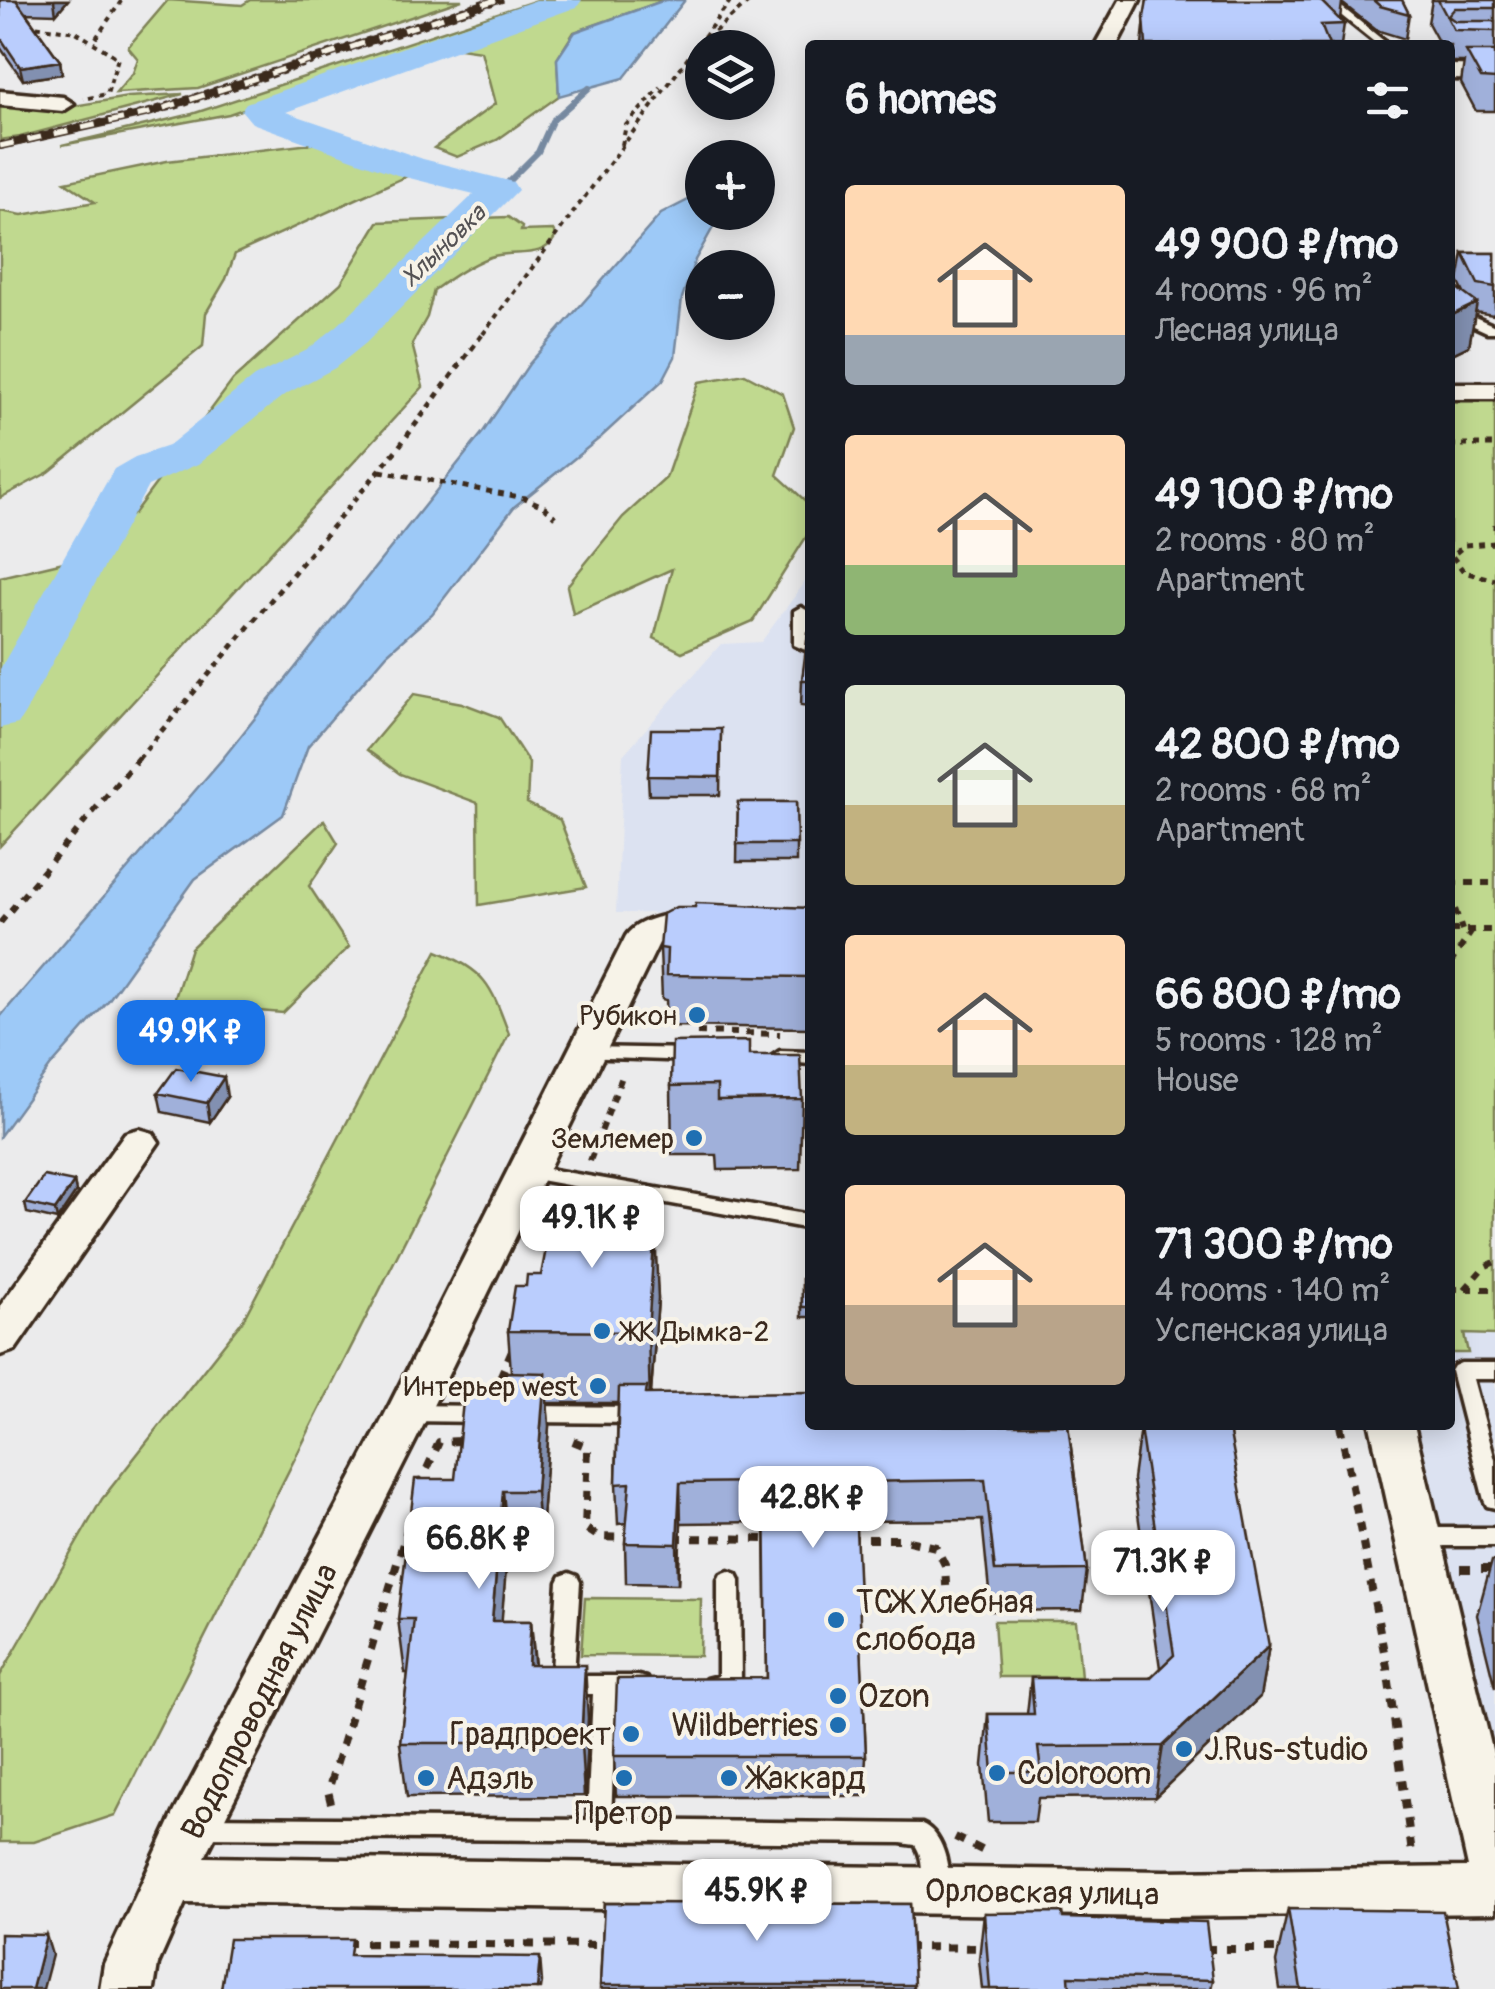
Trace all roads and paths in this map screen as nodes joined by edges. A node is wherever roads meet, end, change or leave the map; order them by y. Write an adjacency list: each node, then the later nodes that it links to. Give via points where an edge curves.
1 (122, 0): 11 (path)
2 (487, 0): 19 (path, via 146,111)
3 (506, 0): 19 (path, via 175,108)
4 (731, 0): 9 (path)
5 (752, 0): 10 (path)
6 (1130, 0): 12 (street)
7 (1327, 0): 13 (lane)
8 (16, 24): 11 (path)
9 (708, 30)
10 (716, 30)
11 (96, 38): 18 (path, via 118,58 108,94)
12 (1109, 40)
13 (1378, 40)
14 (685, 61): 26 (path)
15 (1455, 72): 16 (street)
16 (1495, 72)
17 (0, 98): 18 (street)
18 (64, 104)
19 (0, 146)
20 (1455, 312): 21 (lane)
21 (1494, 331)
22 (1455, 391): 23 (street)
23 (1495, 391)
24 (1455, 446): 25 (path)
25 (1495, 446)
26 (379, 471): 27 (path, via 525,498); 37 (path)
27 (555, 517)
28 (1495, 543): 29 (path)
29 (1455, 546)
30 (1455, 564): 31 (path)
31 (1495, 580)
32 (801, 612): 33 (lane)
33 (805, 646)
34 (1455, 883): 35 (path)
35 (1495, 883)
36 (1455, 909): 40 (path)
37 (0, 924)
38 (805, 924): 46 (street, Водопроводная улица, via 689,923 644,936)
39 (1455, 930): 40 (path)
40 (1462, 930): 41 (path)
41 (1472, 930): 42 (path); 43 (path)
42 (1495, 930)
43 (1455, 956)
44 (694, 1032): 45 (path)
45 (791, 1034)
46 (584, 1053): 47 (lane); 52 (street, Водопроводная улица)
47 (630, 1054): 48 (lane); 53 (path)
48 (716, 1056)
49 (753, 1057): 50 (lane)
50 (805, 1058)
51 (139, 1142): 59 (street)
52 (525, 1171): 53 (lane); 63 (street, Водопроводная улица)
53 (582, 1182): 54 (lane)
54 (805, 1221)
55 (1495, 1262): 57 (path)
56 (1455, 1289): 57 (path)
57 (1466, 1289): 58 (path)
58 (1495, 1289)
59 (0, 1339)
60 (514, 1344): 64 (path)
61 (1456, 1371): 62 (lane); 69 (lane)
62 (1495, 1371)
63 (408, 1412): 64 (lane); 84 (street, Водопроводная улица)
64 (485, 1414): 65 (lane); 83 (path, via 478,1440 439,1442 426,1464)
65 (657, 1416)
66 (1341, 1430): 86 (path, via 1387,1667)
67 (1394, 1430): 75 (street)
68 (562, 1441): 71 (path, via 588,1447 585,1528 599,1537)
69 (1495, 1500)
70 (1495, 1537): 75 (lane)
71 (637, 1538)
72 (656, 1538): 73 (path)
73 (788, 1539)
74 (845, 1539): 79 (path, via 936,1546)
75 (1432, 1553): 76 (path); 87 (street)
76 (1495, 1569)
77 (729, 1580): 82 (lane, via 730,1686)
78 (570, 1582): 80 (lane, via 562,1685)
79 (946, 1603)
80 (605, 1685): 81 (lane); 85 (lane)
81 (658, 1686)
82 (694, 1686)
83 (330, 1802)
84 (192, 1827): 85 (lane); 88 (street, Водопроводная улица)
85 (598, 1830): 90 (lane, via 922,1835 932,1849)
86 (1414, 1853)
87 (1495, 1871)
88 (170, 1880): 90 (street, Орловская улица); 97 (street, Водопроводная улица, via 131,1964)
89 (1495, 1890): 90 (street, Орловская улица)
90 (936, 1891)
91 (326, 1943): 92 (path)
92 (621, 1945)
93 (897, 1947): 94 (path)
94 (995, 1948)
95 (1192, 1949): 96 (path)
96 (1310, 1950)
97 (127, 1989)

